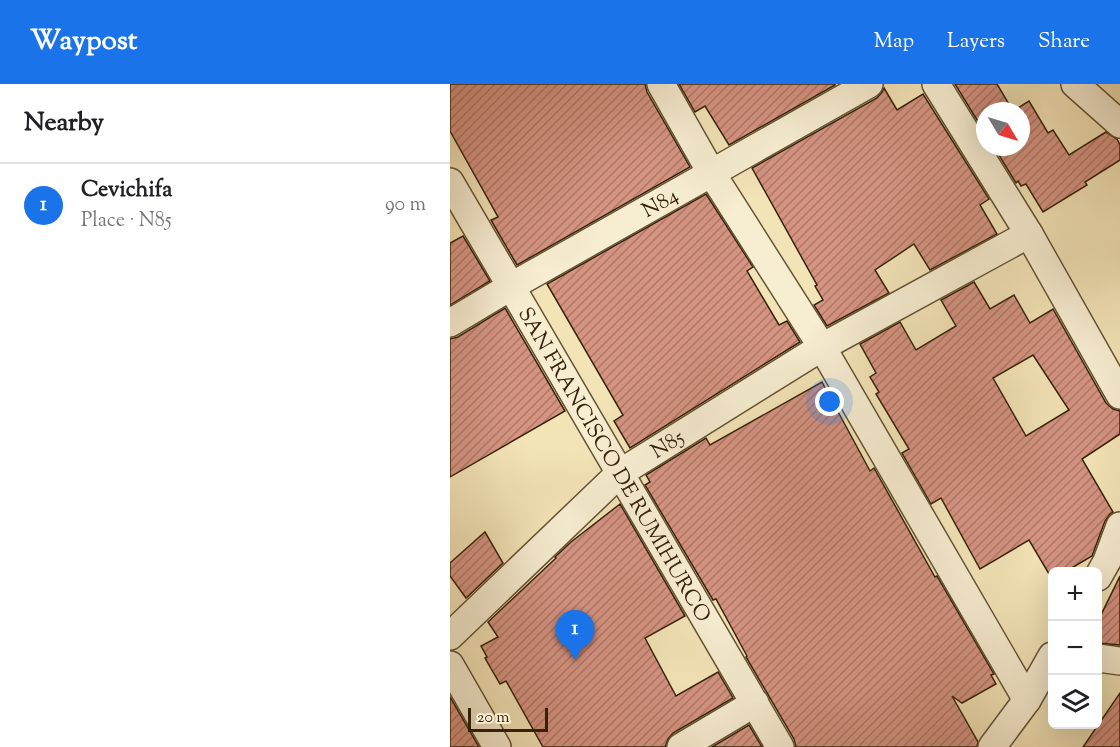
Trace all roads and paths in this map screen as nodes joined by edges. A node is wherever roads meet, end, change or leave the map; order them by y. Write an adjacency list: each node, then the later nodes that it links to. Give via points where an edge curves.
1 (661, 84): 6 (street)
2 (869, 84): 6 (street, N84)
3 (936, 84): 8 (street)
4 (1075, 84): 5 (street)
5 (1120, 124)
6 (712, 174): 9 (street, N84); 11 (street)
7 (450, 182): 9 (street, SAN FRANCISCO DE RUMIHURCO)
8 (1029, 234): 11 (street, N85); 12 (street)
9 (510, 287): 10 (street, N84); 13 (street, SAN FRANCISCO DE RUMIHURCO)
10 (450, 323)
11 (822, 347): 13 (street, N85); 21 (street)
12 (1120, 395)
13 (620, 473): 16 (street, N85); 22 (street, SAN FRANCISCO DE RUMIHURCO)
14 (1120, 526): 15 (street)
15 (1102, 570)
16 (450, 636)
17 (1102, 659): 18 (street)
18 (1120, 661)
19 (1048, 664): 21 (street)
20 (450, 665): 23 (street)
21 (1027, 700): 26 (street)
22 (754, 703): 24 (street); 25 (street, SAN FRANCISCO DE RUMIHURCO)
23 (497, 747)
24 (681, 747)
25 (780, 747)
26 (992, 747)

